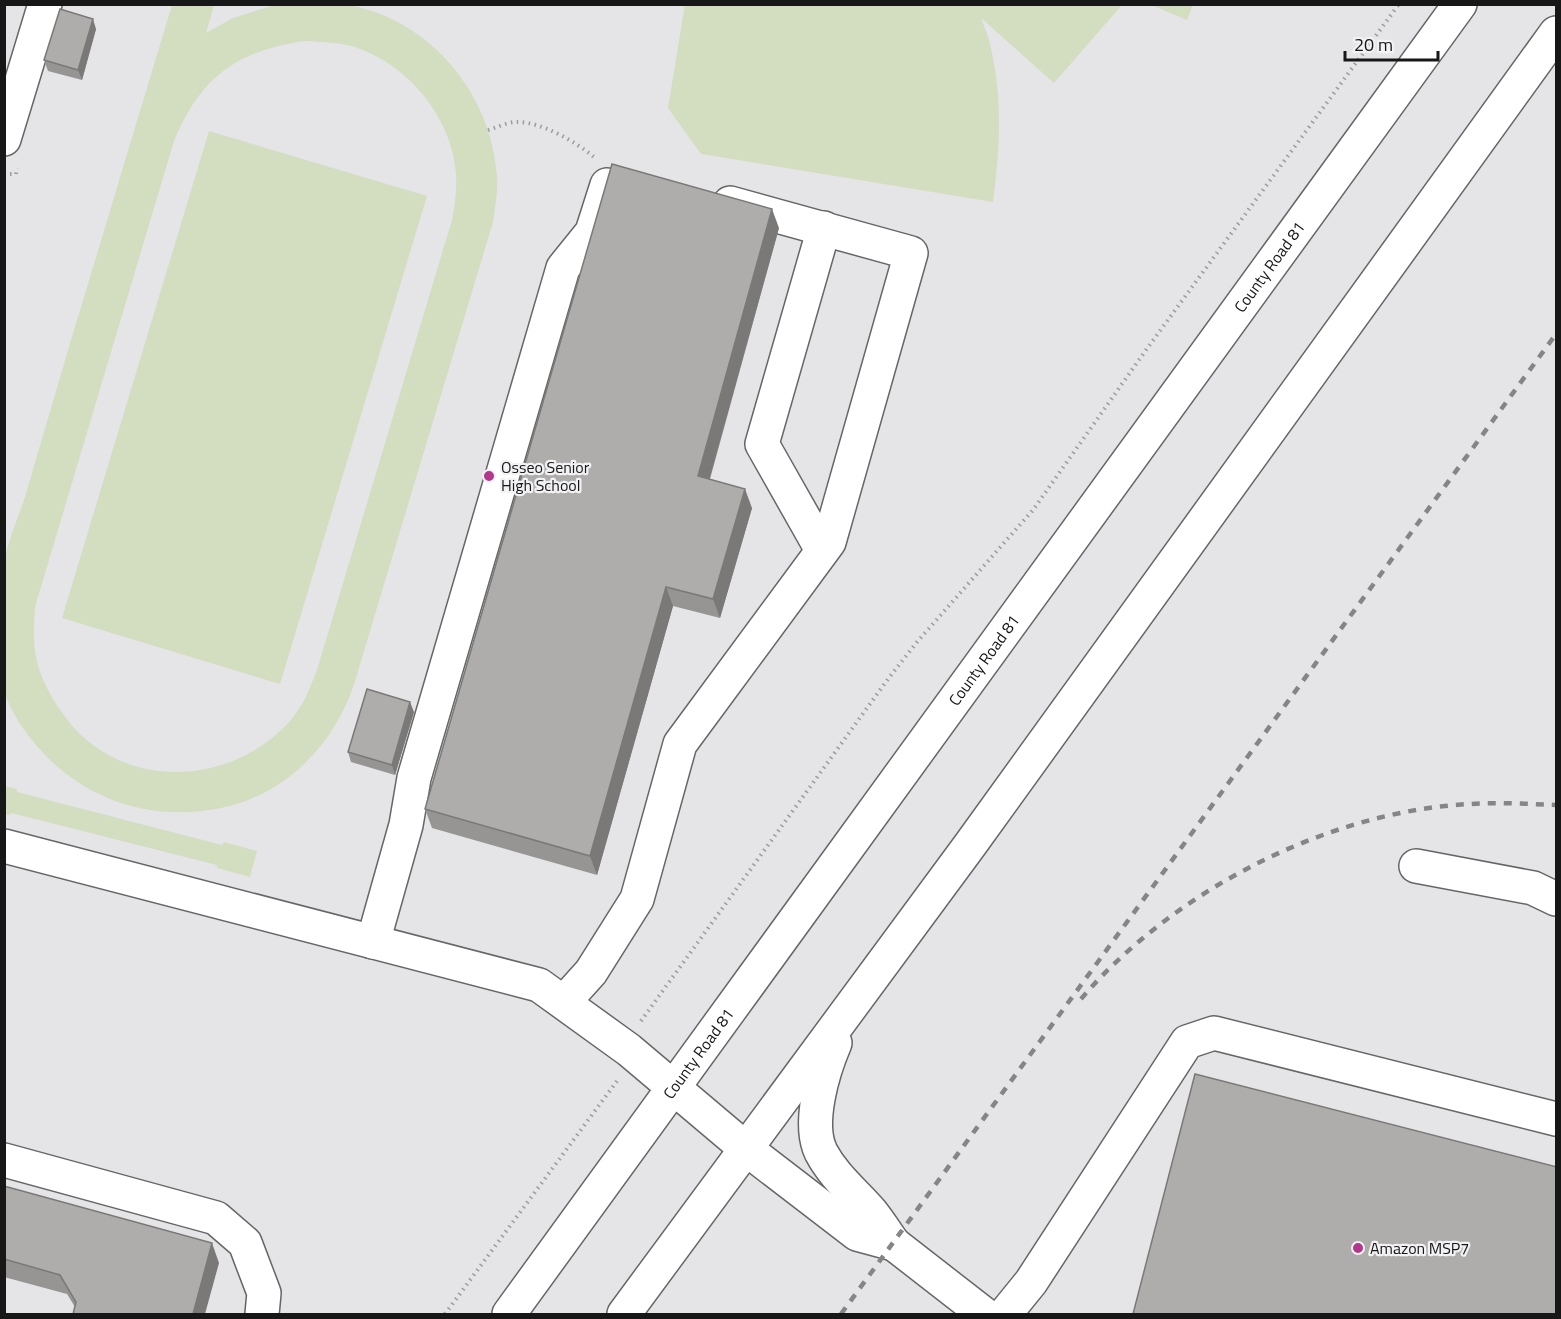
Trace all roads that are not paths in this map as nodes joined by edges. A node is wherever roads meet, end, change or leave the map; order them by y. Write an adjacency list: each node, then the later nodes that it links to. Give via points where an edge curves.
1 (45, 4): 4 (main road)
2 (1460, 4): 15 (main road, County Road 81)
3 (1557, 33): 14 (main road)
4 (4, 139)
5 (623, 173): 12 (main road, via 592,232 563,268 414,778 406,825)
6 (701, 195): 7 (main road)
7 (824, 228): 8 (main road, via 762,444); 8 (main road, via 911,253 829,542)
8 (822, 550): 13 (main road, via 680,744 637,899 591,972)
9 (4, 846): 12 (main road)
10 (1416, 866): 11 (main road, via 1533,888)
11 (1557, 899)
12 (373, 942): 13 (main road, via 539,986)
13 (564, 1002): 15 (main road)
14 (850, 1008): 17 (main road); 19 (main road, via 823,1078 816,1128 820,1150 836,1176 872,1213)
15 (675, 1087): 17 (main road); 21 (main road, County Road 81)
16 (1557, 1119): 24 (main road, via 1214,1033 1187,1042 1032,1282)
17 (746, 1148): 19 (main road, via 857,1234); 22 (main road)
18 (4, 1160): 20 (main road, via 216,1218 245,1243 264,1293)
19 (894, 1244): 23 (main road)
20 (262, 1314)
21 (509, 1314)
22 (624, 1314)
23 (984, 1314)
24 (1005, 1314)

